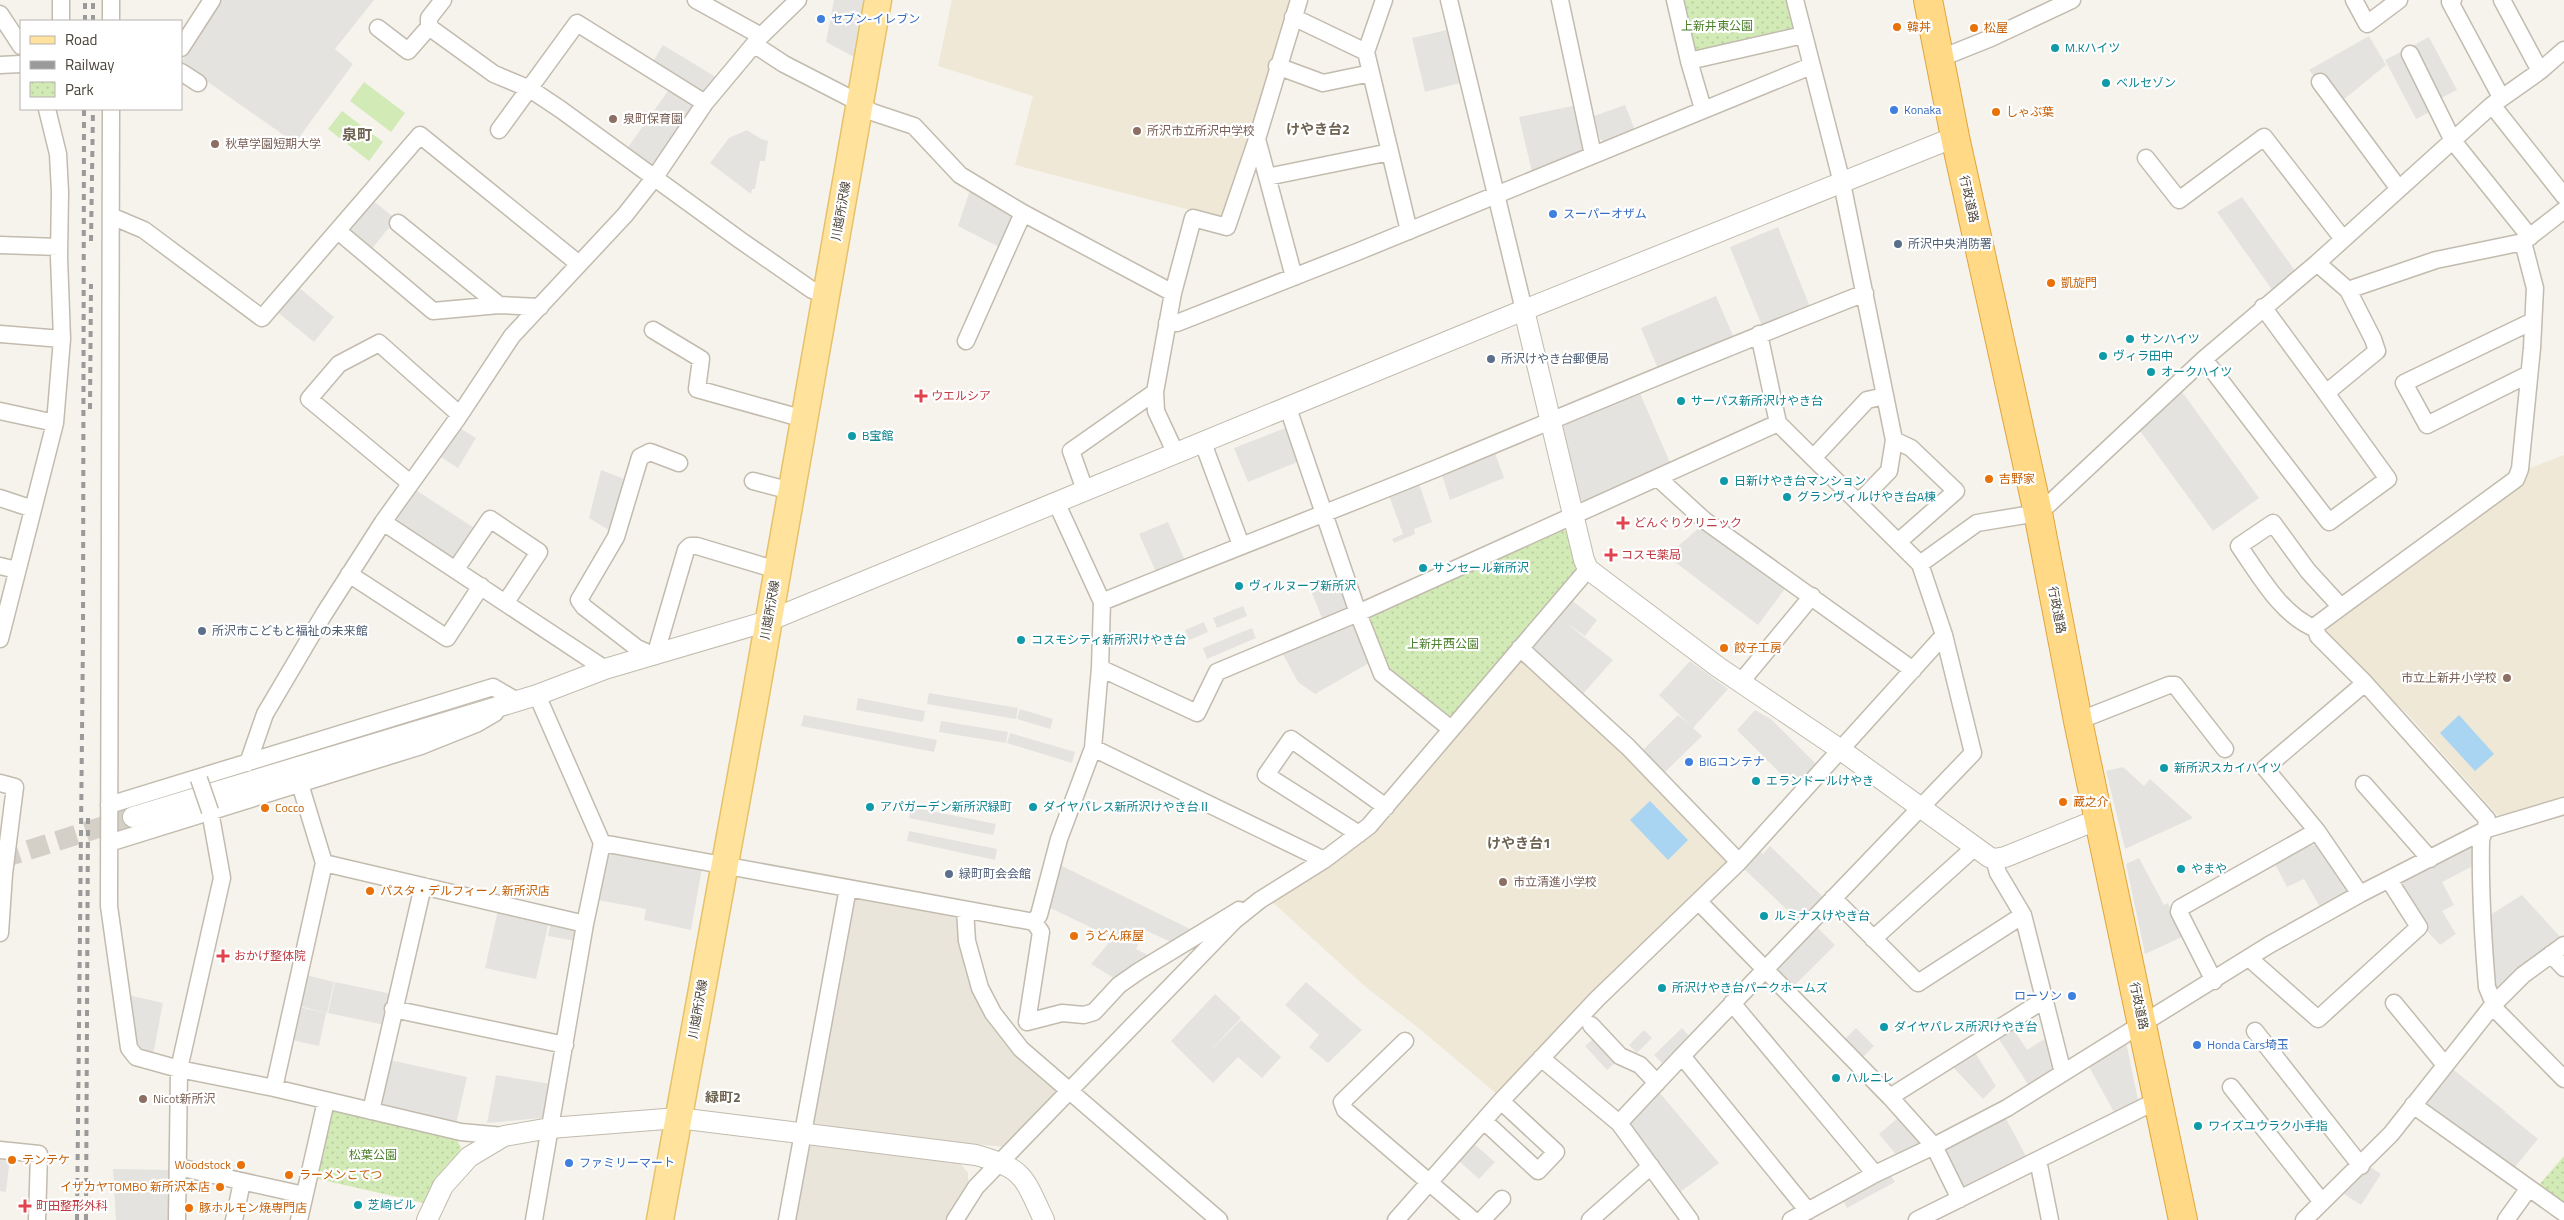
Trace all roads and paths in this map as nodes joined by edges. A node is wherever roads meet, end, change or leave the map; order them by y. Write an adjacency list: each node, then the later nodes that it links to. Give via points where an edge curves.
1 (61, 0): 22 (street)
2 (111, 0): 23 (street)
3 (212, 0): 29 (street)
4 (443, 0): 24 (street, via 429,18)
5 (696, 0): 27 (street)
6 (798, 0): 27 (street)
7 (878, 0): 47 (main road, 川越所沢線)
8 (1298, 0): 21 (street)
9 (1384, 0): 31 (street)
10 (1449, 0): 62 (street)
11 (1560, 0): 56 (street)
12 (1675, 0): 34 (street)
13 (1795, 0): 26 (street)
14 (1928, 0): 33 (highway, 行政道路)
15 (2072, 0): 33 (street)
16 (2354, 0): 17 (street, via 2367,24)
17 (2399, 0)
18 (2453, 0): 45 (street, via 2450,2)
19 (2502, 0): 39 (street)
20 (0, 14): 28 (street)
21 (1293, 17): 31 (street); 37 (street)
22 (61, 20)
23 (111, 20)
24 (428, 27): 25 (street, via 408,50); 44 (street, via 494,74)
25 (378, 28)
26 (1803, 35): 34 (street); 38 (street)
27 (758, 40): 46 (street); 47 (street, via 784,64)
28 (20, 44)
29 (182, 46)
30 (2564, 50): 39 (street)
31 (1366, 52): 41 (street)
32 (2410, 54): 54 (street)
33 (1941, 58): 52 (highway, 行政道路)
34 (1688, 61): 48 (street)
35 (20, 64): 36 (street)
36 (0, 65)
37 (1277, 66): 41 (street, via 1323,83); 53 (street)
38 (1811, 66): 48 (street); 60 (street)
39 (2540, 71): 45 (street)
40 (182, 73): 43 (street)
41 (1371, 73): 55 (street)
42 (2320, 82): 61 (street)
43 (198, 83)
44 (530, 89): 46 (street, via 577,23); 51 (street); 58 (street)
45 (2496, 101): 54 (street); 63 (street)
46 (705, 102): 58 (street)
47 (860, 104): 65 (street, via 872,112 914,126 960,175); 80 (main road, 川越所沢線)
48 (1703, 109): 56 (street)
49 (47, 110): 73 (street, via 59,162)
50 (111, 110): 66 (street)
51 (498, 130)
52 (1955, 137): 60 (street); 119 (highway, 行政道路)
53 (1257, 139): 59 (street); 78 (street, via 1228,227 1193,218)
54 (2453, 141): 61 (street); 71 (street)
55 (1390, 152): 59 (street); 69 (street)
56 (1593, 155): 62 (street)
57 (2146, 158): 70 (street, via 2179,200 2264,137)
58 (655, 177): 75 (street); 80 (street, via 812,290)
59 (1267, 177): 76 (street)
60 (1842, 183): 79 (street); 84 (street)
61 (2399, 189): 70 (street)
62 (1496, 195): 69 (street); 84 (street)
63 (2564, 196)
64 (2564, 210): 71 (street)
65 (1023, 212): 78 (street); 91 (street)
66 (111, 216): 68 (street, via 144,230 262,318); 160 (street)
67 (398, 223): 81 (street)
68 (338, 231): 75 (street, via 420,134); 81 (street, via 433,311)
69 (1409, 231): 76 (street)
70 (2343, 239): 74 (street)
71 (2527, 240): 77 (street, via 2436,260); 85 (street, via 2535,288)
72 (0, 245): 73 (street)
73 (59, 247): 90 (street)
74 (2317, 263): 77 (street); 83 (street)
75 (579, 264): 82 (street)
76 (1294, 277): 86 (street, via 1176,323)
77 (2348, 290): 95 (street, via 2377,351)
78 (1174, 293): 86 (street)
79 (1865, 294): 89 (street); 96 (street)
80 (827, 295): 100 (main road, 川越所沢線)
81 (499, 305): 82 (street)
82 (540, 307): 99 (street, via 512,336)
83 (2263, 307): 92 (street); 95 (street)
84 (1524, 310): 97 (street); 101 (street)
85 (2533, 321): 93 (street); 93 (street, via 2404,383 2427,425)
86 (1168, 323): 94 (street)
87 (653, 330): 100 (street, via 701,359 697,389)
88 (0, 334): 90 (street)
89 (1759, 334): 101 (street); 103 (street)
90 (62, 339): 102 (street)
91 (966, 341)
92 (2204, 358): 95 (street, via 2329,522 2388,479); 119 (street)
93 (2529, 374): 135 (street, via 2520,469 2516,479)
94 (1155, 392): 106 (street, via 1156,411); 112 (street, via 1071,451)
95 (2326, 393)
96 (1885, 396): 104 (street); 107 (street, via 1867,400)
97 (1288, 408): 105 (street); 118 (street)
98 (0, 411): 102 (street)
99 (459, 414): 111 (street); 111 (street, via 379,343 339,364 309,400)
100 (804, 419): 113 (main road, 川越所沢線)
101 (1551, 421): 118 (street); 120 (street)
102 (54, 423): 117 (street)
103 (1778, 423): 107 (street); 109 (street)
104 (1894, 440): 116 (street, via 1889,471); 122 (street, via 1911,448 1956,491)
105 (1203, 443): 106 (street); 123 (street)
106 (1176, 454): 112 (street)
107 (1814, 457): 116 (street)
108 (679, 462): 142 (street, via 650,452 640,458 616,537 579,600 637,648)
109 (1658, 478): 120 (street); 132 (street, via 1704,520)
110 (753, 481): 113 (street)
111 (410, 483): 121 (street)
112 (1085, 490): 115 (street)
113 (790, 491): 129 (main road, 川越所沢線)
114 (0, 498): 117 (street)
115 (1056, 502): 134 (street); 137 (street)
116 (1859, 502): 122 (street)
117 (33, 508): 128 (street)
118 (1325, 513): 123 (street); 136 (street)
119 (2038, 513): 124 (street, via 1977,523); 150 (highway, 行政道路)
120 (1573, 515): 126 (street); 136 (street)
121 (383, 522): 127 (street); 130 (street)
122 (1898, 542): 124 (street)
123 (1241, 545): 134 (street)
124 (1920, 564): 139 (street)
125 (0, 566): 128 (street)
126 (1588, 568): 141 (street); 146 (street)
127 (456, 569): 131 (street); 133 (street, via 490,519 539,552)
128 (17, 570): 140 (street)
129 (777, 570): 137 (main road, 川越所沢線); 142 (street, via 690,546 686,550)
130 (349, 574): 131 (street, via 447,638); 155 (street, via 274,697)
131 (482, 586): 133 (street)
132 (1812, 596): 145 (street); 146 (street)
133 (506, 602): 144 (street)
134 (1102, 602): 143 (street)
135 (2341, 607): 138 (street); 138 (street, via 2308,571 2273,523 2239,546 2279,602 2307,626)
136 (1358, 613): 143 (street, via 1217,672 1197,713); 151 (street, via 1382,674)
137 (768, 621): 142 (street); 179 (main road, 川越所沢線)
138 (2316, 629): 147 (street, via 2318,636)
139 (1944, 635): 145 (street); 163 (street, via 1973,753)
140 (0, 639)
141 (1520, 648): 151 (street); 177 (street, via 1628,747)
142 (655, 656): 144 (street)
143 (1100, 668): 152 (street)
144 (605, 669): 148 (street)
145 (1913, 670): 154 (street)
146 (1740, 683): 154 (street)
147 (2365, 683): 167 (street, via 2487,819); 168 (street, via 2265,768)
148 (537, 694): 149 (street); 172 (street)
149 (517, 700): 155 (street, via 493,687); 158 (street, via 476,724 421,746); 165 (street)
150 (2078, 721): 153 (street, via 2175,685); 166 (highway, 行政道路)
151 (1451, 729): 162 (street)
152 (1093, 748): 176 (street); 190 (street, via 1059,839 1040,915)
153 (2225, 749)
154 (1841, 750): 163 (street); 177 (street)
155 (248, 763): 156 (street)
156 (199, 778): 160 (street); 164 (street, bridge)
157 (0, 783): 170 (street, via 15,787)
158 (300, 784): 164 (street); 178 (street)
159 (2364, 784): 175 (street)
160 (109, 805): 171 (street)
161 (2564, 806): 167 (street)
162 (1386, 807): 169 (street); 169 (street, via 1291,739 1266,775)
163 (1921, 808): 173 (street); 185 (street)
164 (210, 811): 171 (street); 213 (street, via 222,878)
165 (134, 817)
166 (2099, 820): 174 (street); 206 (highway, 行政道路)
167 (2487, 829): 175 (street); 203 (street, via 2482,837 2482,894 2487,987)
168 (2317, 831): 184 (street); 199 (street, via 2180,908 2179,912)
169 (1359, 834): 176 (street)
170 (5, 835): 180 (street)
171 (109, 843): 213 (street, via 110,906 129,1048 136,1057)
172 (602, 843): 179 (street); 191 (street)
173 (1976, 847): 174 (street); 193 (street)
174 (1994, 859): 189 (street, via 1998,873)
175 (2430, 859): 181 (street)
176 (1324, 860): 186 (street)
177 (1739, 862): 187 (street)
178 (324, 863): 182 (street); 218 (street)
179 (724, 866): 183 (street); 226 (main road, 川越所沢線)
180 (2, 875): 192 (street)
181 (2389, 880): 184 (street); 196 (street, via 2419,927 2318,1019)
182 (422, 886): 191 (street); 204 (street)
183 (848, 888): 188 (street); 230 (street)
184 (2360, 894): 196 (street)
185 (1833, 898): 193 (street); 197 (street)
186 (1260, 900): 190 (street, via 1221,919 1146,966 1119,986 1094,1012 1084,1015 1062,1012 1027,1022 1041,932); 219 (street, via 1229,926)
187 (1700, 902): 197 (street); 211 (street)
188 (964, 910): 190 (street); 219 (street, via 972,962 993,1013 1020,1049)
189 (2023, 915): 193 (street, via 1918,983); 200 (street)
190 (1034, 922)
191 (585, 924): 209 (street)
192 (0, 933)
193 (1873, 939)
194 (2564, 944): 195 (street)
195 (2551, 954): 198 (street); 203 (street, via 2523,975)
196 (2250, 959): 199 (street)
197 (1766, 968): 201 (street); 220 (street)
198 (2564, 968)
199 (2214, 981): 206 (street)
200 (2044, 1000): 214 (street); 220 (street)
201 (1732, 1003): 210 (street); 239 (street)
202 (2394, 1003): 212 (street)
203 (2493, 1005): 212 (street); 215 (street)
204 (394, 1009): 209 (street); 225 (street)
205 (1590, 1025): 216 (street, via 1620,1056 1640,1065)
206 (2143, 1025): 214 (street); 221 (highway, 行政道路)
207 (2255, 1031): 237 (street)
208 (1405, 1041): 241 (street, via 1342,1102 1345,1110)
209 (565, 1045): 229 (street)
210 (1682, 1056): 216 (street); 247 (street)
211 (1541, 1058): 223 (street); 228 (street)
212 (2445, 1065): 224 (street)
213 (179, 1069): 218 (street); 238 (street)
214 (2063, 1074): 232 (street)
215 (2564, 1079)
216 (1657, 1083): 228 (street)
217 (2231, 1087): 246 (street)
218 (274, 1088): 222 (street)
219 (1069, 1091): 235 (street); 260 (street)
220 (1890, 1097): 232 (street)
221 (2158, 1100): 234 (street); 268 (highway, 行政道路)
222 (326, 1101): 225 (street); 243 (street)
223 (1501, 1102): 227 (street); 227 (street, via 1556,1152 1538,1171)
224 (2413, 1105): 237 (street); 242 (street)
225 (372, 1111): 231 (street, via 461,1132)
226 (678, 1118): 229 (street); 230 (street); 256 (main road, 川越所沢線)
227 (1484, 1122): 241 (street)
228 (1619, 1123): 236 (street)
229 (550, 1128): 231 (street); 255 (street)
230 (802, 1135): 235 (street, via 967,1154); 257 (street)
231 (504, 1136): 254 (street, via 469,1157 459,1167 442,1186)
232 (1934, 1146): 239 (street); 245 (street)
233 (0, 1150): 250 (street, via 39,1154)
234 (2038, 1160): 245 (street); 267 (street)
235 (1001, 1162): 258 (street, via 976,1187); 259 (street, via 1020,1174)
236 (1651, 1166): 264 (street); 265 (street)
237 (2361, 1166): 246 (street)
238 (178, 1167): 240 (street); 251 (street)
239 (1875, 1174): 247 (street)
240 (242, 1182): 243 (street); 252 (street)
241 (1431, 1182): 261 (street); 262 (street)
242 (2529, 1188): 248 (street); 270 (street)
243 (304, 1195): 253 (street)
244 (1502, 1199): 263 (street)
245 (1960, 1199): 249 (street)
246 (2322, 1202): 269 (street)
247 (1808, 1211): 266 (street)
248 (2564, 1213)
249 (1924, 1218)
250 (37, 1220)
251 (178, 1220)
252 (234, 1220)
253 (299, 1220)
254 (427, 1220)
255 (534, 1220)
256 (660, 1220)
257 (787, 1220)
258 (955, 1220)
259 (1044, 1220)
260 (1219, 1220)
261 (1396, 1220)
262 (1473, 1220)
263 (1482, 1220)
264 (1590, 1220)
265 (1690, 1220)
266 (1791, 1220)
267 (2050, 1220)
268 (2183, 1220)
269 (2304, 1220)
270 (2506, 1220)

